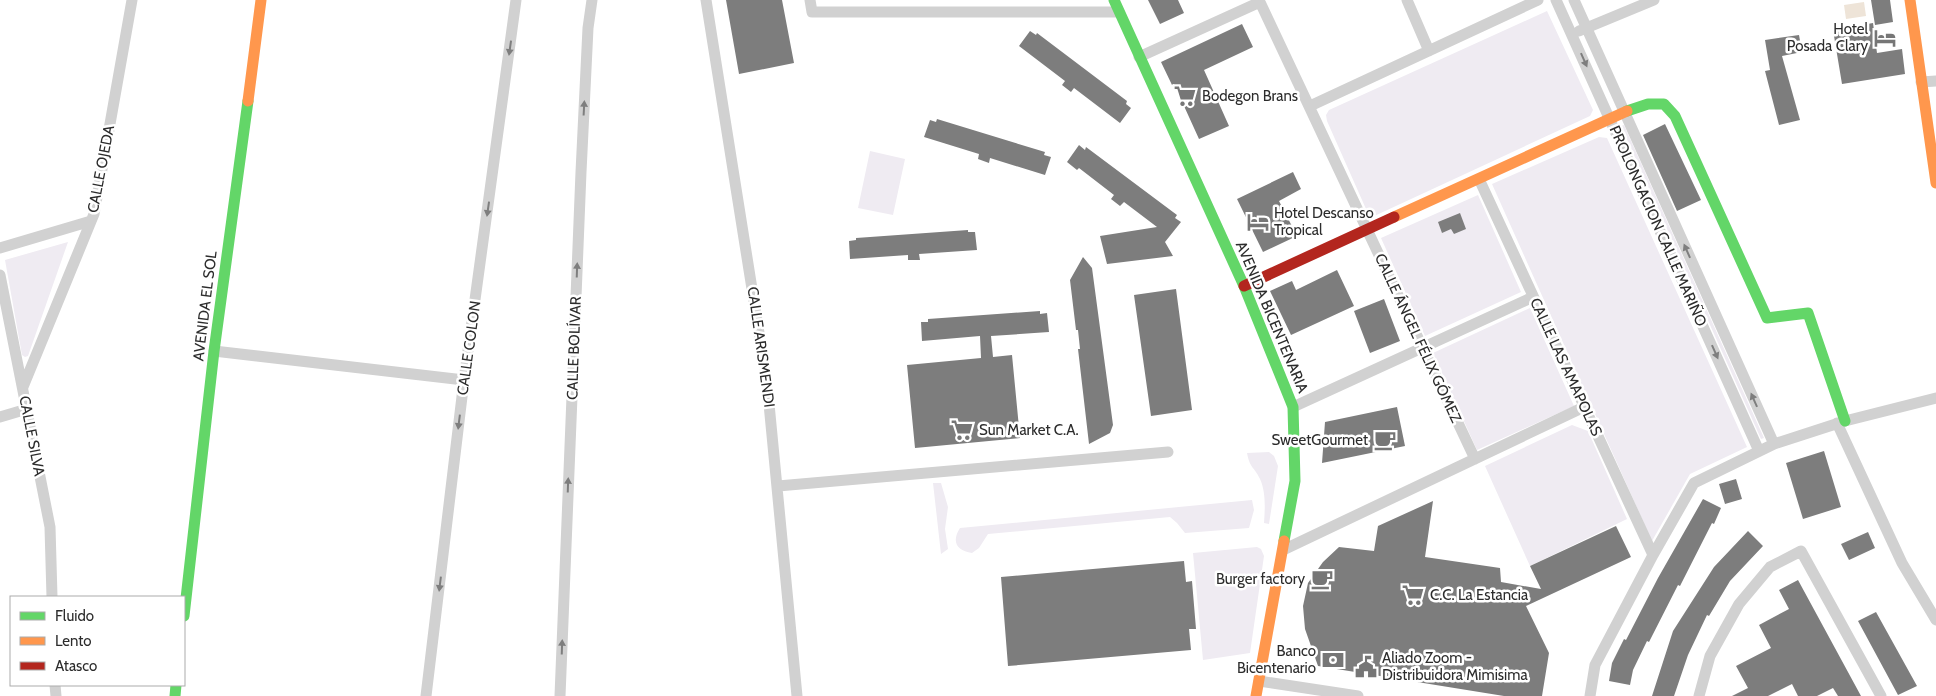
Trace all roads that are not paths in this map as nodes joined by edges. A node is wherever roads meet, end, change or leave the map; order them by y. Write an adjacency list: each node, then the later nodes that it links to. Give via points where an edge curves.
1 (132, 0): 27 (street, CALLE OJEDA)
2 (261, 0): 34 (street, AVENIDA EL SOL)
3 (516, 0): 35 (street, CALLE COLON, one-way to 35)
4 (592, 0): 55 (street, CALLE BOLÍVAR, one-way to 4, via 580,182)
5 (706, 0): 47 (street, CALLE ARISMENDI, via 767,383)
6 (810, 0): 15 (street, via 812,12)
7 (1114, 0): 15 (street, AVENIDA BICENTENARIA)
8 (1407, 0): 18 (street)
9 (1538, 0): 18 (street)
10 (1556, 0): 17 (street, PROLONGACION CALLE MARIÑO)
11 (1574, 0): 16 (street, PROLONGACION CALLE MARIÑO)
12 (1654, 0): 16 (street)
13 (1910, 0): 21 (street)
14 (1260, 1): 19 (street); 22 (street, CALLE ÁNGEL FÉLIX GÓMEZ)
15 (1119, 12): 19 (street, AVENIDA BICENTENARIA)
16 (1586, 28): 17 (street); 23 (street, PROLONGACION CALLE MARIÑO)
17 (1572, 34): 24 (street, PROLONGACION CALLE MARIÑO, one-way to 24)
18 (1429, 51): 22 (street)
19 (1139, 57): 31 (street, AVENIDA BICENTENARIA)
20 (1936, 81): 21 (street)
21 (1921, 82): 26 (street)
22 (1310, 106): 28 (street, CALLE ÁNGEL FÉLIX GÓMEZ)
23 (1624, 112): 24 (street); 42 (street, via 1648,104 1664,104 1675,116 1767,318 1808,313); 43 (street, PROLONGACION CALLE MARIÑO, one-way to 23)
24 (1610, 118): 25 (street); 44 (street, PROLONGACION CALLE MARIÑO, one-way to 44)
25 (1479, 178): 28 (street); 32 (street, CALLE LAS AMAPOLAS)
26 (1936, 183)
27 (91, 220): 29 (street); 36 (street, CALLE OJEDA)
28 (1367, 230): 31 (street); 33 (street, CALLE ÁNGEL FÉLIX GÓMEZ)
29 (0, 248)
30 (0, 275): 36 (street, CALLE SILVA)
31 (1244, 286): 38 (street, AVENIDA BICENTENARIA)
32 (1534, 297): 33 (street); 39 (street, CALLE LAS AMAPOLAS)
33 (1422, 347): 38 (street); 46 (street, CALLE ÁNGEL FÉLIX GÓMEZ)
34 (214, 351): 35 (street); 51 (street, AVENIDA EL SOL)
35 (464, 380): 54 (street, CALLE COLON, one-way to 54)
36 (23, 387): 40 (street, CALLE SILVA)
37 (1936, 398): 42 (street)
38 (1293, 407): 48 (street, AVENIDA BICENTENARIA, via 1295,481)
39 (1584, 407): 46 (street); 49 (street, CALLE LAS AMAPOLAS)
40 (27, 410): 41 (street); 50 (street, CALLE SILVA, via 50,527)
41 (0, 417)
42 (1841, 422): 43 (street); 52 (street, via 1902,563)
43 (1774, 444): 44 (street)
44 (1759, 451): 49 (street, via 1694,483)
45 (1168, 452): 47 (street)
46 (1475, 459): 48 (street)
47 (778, 486): 56 (street, CALLE ARISMENDI)
48 (1283, 550): 53 (street, AVENIDA BICENTENARIA)
49 (1653, 555): 59 (street, via 1595,665)
50 (52, 596)
51 (185, 607)
52 (1936, 620)
53 (1260, 681): 57 (street, AVENIDA BICENTENARIA); 58 (street)
54 (426, 696)
55 (560, 696)
56 (797, 696)
57 (1256, 696)
58 (1358, 696)
59 (1590, 696)
60 (1699, 696): 61 (street, via 1710,656 1739,604 1770,567 1801,551)
61 (1881, 696)

